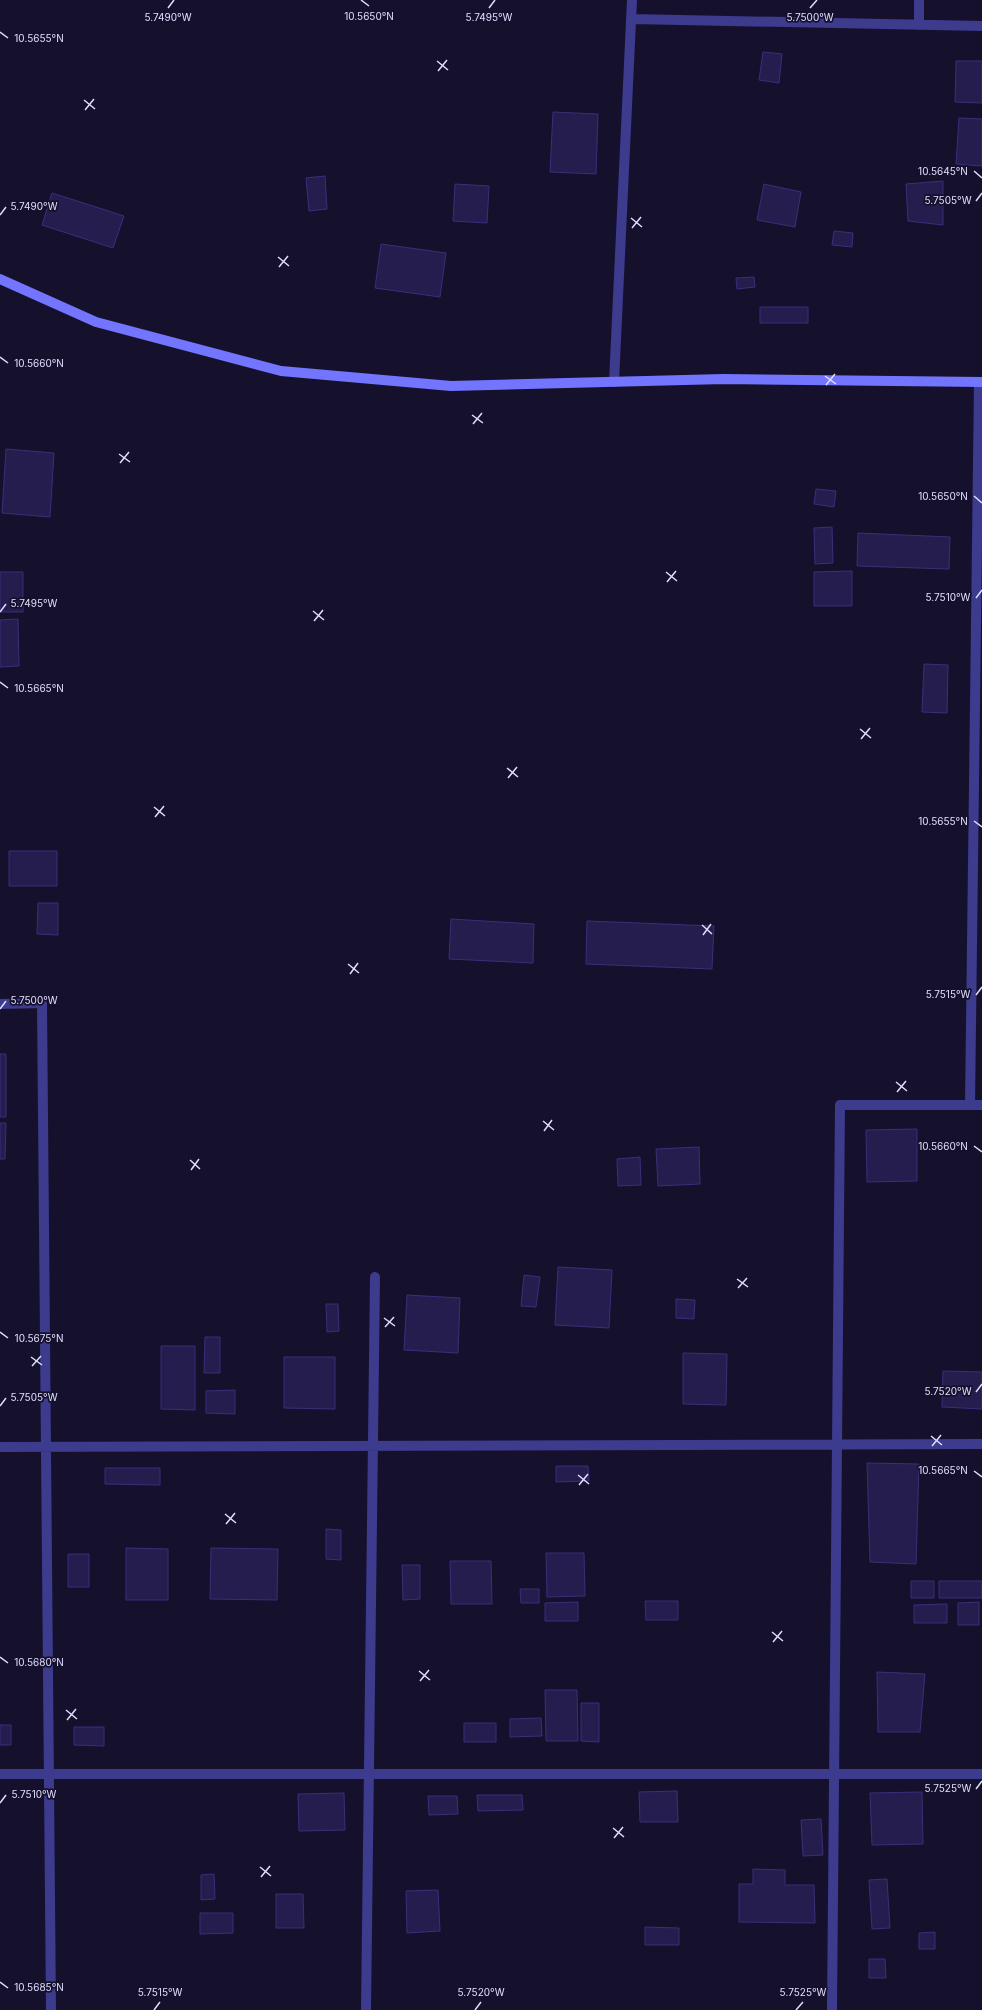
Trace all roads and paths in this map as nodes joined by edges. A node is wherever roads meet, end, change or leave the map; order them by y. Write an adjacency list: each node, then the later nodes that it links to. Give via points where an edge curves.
1 (632, 0): 3 (street)
2 (919, 0): 4 (street)
3 (632, 19): 4 (street); 7 (street)
4 (919, 25): 5 (street)
5 (982, 26)
6 (0, 279): 7 (main road, via 96,322 281,371 451,386)
7 (614, 382): 8 (main road, via 724,379)
8 (980, 382): 9 (street)
9 (978, 769): 11 (street)
10 (0, 1004): 18 (street, via 42,1003)
11 (970, 1105): 12 (street); 14 (street, via 840,1105)
12 (982, 1105)
13 (375, 1277): 16 (street)
14 (837, 1444): 15 (street); 16 (street); 23 (street)
15 (982, 1444)
16 (373, 1446): 18 (street); 21 (street)
17 (0, 1447): 18 (street)
18 (46, 1447): 20 (street)
19 (0, 1774): 20 (street)
20 (49, 1774): 21 (street); 24 (street)
21 (369, 1774): 23 (street); 25 (street)
22 (982, 1774): 23 (street)
23 (834, 1775): 26 (street)
24 (51, 2010)
25 (366, 2010)
26 (832, 2010)

